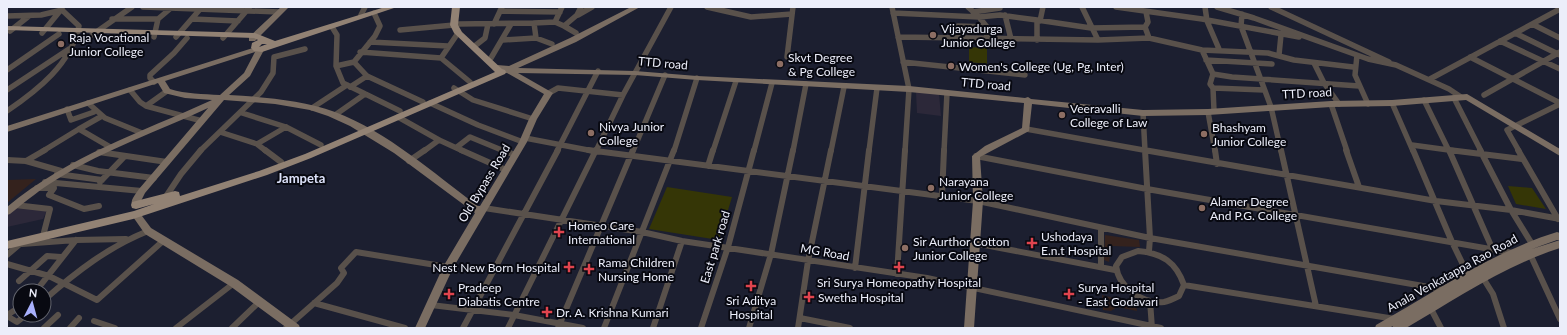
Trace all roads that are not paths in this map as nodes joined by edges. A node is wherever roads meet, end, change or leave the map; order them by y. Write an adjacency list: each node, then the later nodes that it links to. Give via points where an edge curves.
1 (132, 7): 43 (street)
2 (143, 7): 21 (street)
3 (387, 7): 32 (main road)
4 (393, 7): 35 (main road)
5 (456, 7): 59 (main road)
6 (462, 7): 59 (main road)
7 (581, 7): 38 (street)
8 (592, 7): 38 (street)
9 (627, 7): 73 (street)
10 (636, 7): 73 (street)
11 (671, 7): 119 (street)
12 (707, 7): 36 (street, via 751,17)
13 (793, 7): 36 (street)
14 (968, 7): 33 (street)
15 (1043, 7): 47 (street)
16 (1082, 7): 60 (street)
17 (1116, 7): 34 (street)
18 (1205, 7): 46 (street)
19 (1218, 7): 37 (street)
20 (1271, 7): 111 (street)
21 (171, 8): 22 (street); 44 (street)
22 (201, 8): 26 (street); 45 (street)
23 (520, 8): 28 (street); 30 (street)
24 (1000, 8): 33 (street); 39 (street)
25 (62, 9): 41 (street, via 52,14); 63 (street); 64 (street, via 76,23)
26 (249, 9): 27 (street); 48 (street)
27 (282, 9): 86 (street)
28 (501, 9): 51 (street)
29 (1560, 9): 53 (street)
30 (561, 10): 49 (street)
31 (892, 10): 42 (street); 74 (street)
32 (363, 11): 86 (main road)
33 (973, 12): 42 (street)
34 (1146, 12): 46 (street); 58 (street, via 1148,22)
35 (374, 13): 57 (main road); 85 (street, via 380,26)
36 (792, 14): 99 (street)
37 (1242, 14): 56 (street); 78 (street)
38 (578, 15): 54 (street)
39 (1003, 15): 42 (street); 47 (street); 80 (street)
40 (7, 16): 41 (street)
41 (29, 16): 61 (street)
42 (979, 17): 55 (street)
43 (112, 19): 44 (street); 65 (street)
44 (158, 19): 68 (street)
45 (192, 19): 48 (street); 70 (street)
46 (1207, 19): 56 (street); 92 (street)
47 (1039, 20): 60 (street); 82 (street)
48 (238, 21): 71 (street)
49 (555, 22): 50 (street); 54 (street)
50 (534, 23): 52 (street); 76 (street)
51 (491, 24): 52 (street); 59 (street); 88 (street, via 485,38)
52 (511, 24): 81 (street)
53 (1532, 24): 66 (street); 72 (street)
54 (564, 26): 73 (street)
55 (987, 26): 75 (street); 79 (street, via 968,23 958,26)
56 (1241, 26): 69 (street); 94 (street)
57 (332, 27): 86 (main road); 113 (street, via 337,35)
58 (1145, 27): 60 (street); 77 (street)
59 (457, 28): 62 (street); 88 (main road); 89 (street); 117 (main road)
60 (1090, 28): 83 (street)
61 (9, 29): 63 (main road)
62 (400, 30)
63 (43, 31): 64 (main road); 67 (main road)
64 (78, 32): 65 (main road); 67 (main road); 90 (street)
65 (95, 33): 68 (main road)
66 (1515, 33): 84 (street); 96 (street)
67 (59, 34): 112 (street)
68 (154, 34): 70 (main road)
69 (1281, 35): 78 (street); 97 (street)
70 (181, 36): 71 (main road); 128 (street, via 174,53 150,75 150,78)
71 (225, 36): 86 (main road)
72 (1559, 36)
73 (573, 37): 87 (street); 117 (street)
74 (898, 37): 79 (street); 106 (street)
75 (987, 37): 79 (street); 80 (street)
76 (536, 38): 81 (street); 87 (street)
77 (1149, 38): 83 (street); 93 (street)
78 (1310, 38): 98 (street)
79 (961, 39)
80 (1011, 39): 82 (street)
81 (503, 40): 102 (street)
82 (1037, 40): 83 (street)
83 (1098, 40)
84 (1500, 41): 100 (street); 104 (street)
85 (370, 42): 89 (street); 95 (street)
86 (262, 43): 128 (street); 152 (street, via 247,74)
87 (552, 44): 117 (street)
88 (476, 45): 102 (main road)
89 (448, 46): 101 (street)
90 (70, 48): 141 (street); 166 (street, via 50,76)
91 (305, 49): 153 (street, via 274,57 273,75)
92 (1219, 49): 93 (street); 94 (street)
93 (1202, 50): 103 (street)
94 (1249, 51): 97 (street); 107 (street)
95 (360, 52): 101 (street); 105 (street)
96 (1559, 54): 104 (street)
97 (1279, 55): 108 (street)
98 (1357, 56): 111 (street); 114 (street)
99 (787, 57)
100 (1470, 57): 126 (street); 127 (street)
101 (441, 58): 130 (street)
102 (491, 58): 117 (main road)
103 (1206, 60): 107 (street); 121 (street)
104 (1544, 61): 115 (street); 127 (street)
105 (354, 62): 113 (street); 123 (street)
106 (903, 62): 122 (street); 140 (street)
107 (1253, 63): 109 (street); 125 (street)
108 (1314, 63): 114 (street); 132 (street)
109 (1272, 64)
110 (7, 65): 112 (street)
111 (1396, 65): 126 (street)
112 (14, 66): 116 (street)
113 (336, 66): 134 (street, via 343,83)
114 (1353, 67): 135 (street)
115 (1560, 69)
116 (7, 70)
117 (505, 70): 118 (street, TTD road); 130 (main road); 139 (main road); 146 (street)
118 (598, 71): 119 (street, TTD road); 144 (street)
119 (635, 72): 120 (street, TTD road); 149 (street)
120 (665, 74): 124 (street, TTD road); 200 (street)
121 (1213, 74): 125 (street); 138 (street, via 1210,84)
122 (1026, 75)
123 (367, 76): 134 (street); 156 (street)
124 (698, 78): 129 (street, TTD road); 205 (street)
125 (1259, 79): 132 (street); 143 (street)
126 (1430, 79): 151 (street, via 1449,89)
127 (1514, 79): 150 (street); 161 (street)
128 (157, 81): 142 (street); 145 (street)
129 (736, 81): 131 (street, TTD road); 212 (street)
130 (470, 82): 139 (main road)
131 (772, 83): 133 (street, TTD road); 216 (street, East park road)
132 (1324, 83): 135 (street); 159 (street)
133 (806, 84): 136 (street, TTD road); 218 (street)
134 (348, 86): 148 (street); 164 (street)
135 (1359, 86): 160 (street)
136 (844, 87): 137 (street, TTD road); 222 (street)
137 (877, 88): 140 (street, TTD road); 224 (street)
138 (1213, 88): 143 (street); 168 (street)
139 (456, 89): 156 (main road); 175 (street, via 473,100)
140 (909, 89): 147 (street, TTD road); 229 (street)
141 (7, 90)
142 (130, 90): 157 (street); 162 (street)
143 (1264, 90): 163 (street)
144 (588, 91): 146 (street, via 558,88); 149 (street); 188 (street)
145 (167, 92): 152 (street); 162 (street)
146 (549, 93): 175 (street, Old Bypass Road)
147 (947, 93): 154 (street, TTD road); 230 (street)
148 (365, 94): 171 (street); 172 (street)
149 (623, 95): 195 (street)
150 (1484, 95)
151 (1457, 97): 155 (street, TTD road); 178 (street, via 1467,97); 198 (street)
152 (221, 98): 153 (street); 174 (street); 176 (street)
153 (254, 99): 164 (street); 169 (street)
154 (1028, 100): 170 (street, TTD road); 181 (street)
155 (1424, 100): 158 (street, TTD road); 194 (street)
156 (426, 102): 171 (main road); 186 (street, via 478,125)
157 (88, 103): 165 (street); 167 (street)
158 (1392, 103): 160 (street, TTD road); 189 (street)
159 (1335, 104): 160 (street, TTD road); 163 (street, TTD road); 225 (street)
160 (1368, 104)
161 (1560, 104): 178 (street)
162 (146, 106): 174 (street)
163 (1271, 107): 168 (street, TTD road); 217 (street)
164 (312, 108): 172 (street)
165 (67, 109): 167 (street, via 71,120); 179 (street)
166 (7, 111)
167 (94, 112): 173 (street)
168 (1211, 112): 170 (street, TTD road); 210 (street)
169 (242, 113): 177 (street); 183 (street)
170 (1143, 113): 193 (street)
171 (399, 114): 182 (main road); 185 (street)
172 (335, 115): 182 (street)
173 (102, 116): 180 (street); 184 (street)
174 (182, 117): 176 (street); 184 (street)
175 (533, 119): 186 (street, Old Bypass Road)
176 (202, 121): 208 (street)
177 (286, 127): 187 (street); 192 (street)
178 (1516, 127): 197 (street); 203 (street, via 1507,130)
179 (7, 129)
180 (79, 129): 190 (street); 206 (street)
181 (1026, 129): 193 (street); 201 (street, via 1008,141)
182 (362, 130): 192 (main road); 207 (street)
183 (220, 132): 187 (street); 231 (street, via 176,178)
184 (142, 133): 190 (street)
185 (439, 140): 191 (street); 207 (street)
186 (524, 140): 188 (street); 199 (street, Old Bypass Road)
187 (257, 144): 209 (street)
188 (560, 144): 195 (street); 241 (street)
189 (1412, 145): 194 (street); 233 (street)
190 (110, 147): 196 (street)
191 (457, 147): 199 (street, via 470,137); 213 (street)
192 (319, 148): 209 (main road); 239 (main road, via 263,173)
193 (1145, 150): 210 (street); 227 (street)
194 (1449, 150): 198 (street); 236 (street)
195 (595, 151): 200 (street); 244 (street)
196 (99, 152): 202 (street); 211 (street)
197 (1560, 153)
198 (1484, 154): 203 (street); 238 (street)
199 (515, 155): 213 (street, Old Bypass Road)
200 (632, 155): 205 (street); 245 (street)
201 (976, 156): 227 (street); 232 (street)
202 (124, 157): 208 (street); 215 (street)
203 (1522, 159): 243 (street)
204 (7, 160): 206 (street)
205 (671, 160): 212 (street); 248 (street)
206 (26, 161): 214 (street)
207 (409, 161): 237 (street, via 476,210)
208 (167, 162): 219 (street)
209 (281, 162): 231 (main road)
210 (1217, 164): 217 (street)
211 (73, 165): 214 (street); 215 (street)
212 (708, 166): 216 (street)
213 (506, 170): 237 (street, Old Bypass Road)
214 (59, 172): 220 (street); 221 (street)
215 (110, 172): 219 (street); 220 (street)
216 (748, 172): 218 (street); 260 (street, East park road)
217 (1288, 175): 225 (street); 242 (street)
218 (788, 177): 222 (street); 265 (street)
219 (154, 178): 228 (street)
220 (102, 180): 223 (street)
221 (45, 182): 223 (street); 226 (street)
222 (826, 182): 224 (street); 268 (street)
223 (96, 187): 228 (street)
224 (863, 187): 229 (street); 273 (street)
225 (1359, 187): 233 (street)
226 (37, 188): 234 (street); 235 (street, via 54,188 49,195 84,209)
227 (1147, 189): 242 (street); 251 (street)
228 (142, 191): 239 (street, via 136,201)
229 (902, 192): 230 (street); 276 (street)
230 (942, 196): 232 (street)
231 (165, 198): 239 (main road)
232 (978, 201): 246 (street); 258 (street)
233 (1436, 201): 236 (street); 256 (street)
234 (15, 205): 240 (street); 249 (street, via 50,209)
235 (99, 206)
236 (1474, 207): 238 (street); 261 (street)
237 (484, 208): 241 (street, MG Road); 271 (street, Old Bypass Road)
238 (1511, 210): 243 (street); 262 (street)
239 (135, 211): 247 (street); 249 (main road)
240 (7, 212)
241 (525, 214): 244 (street, MG Road); 294 (street)
242 (1295, 215): 256 (street); 270 (street)
243 (1559, 219)
244 (562, 220): 245 (street, MG Road); 296 (street)
245 (602, 227): 248 (street, MG Road); 302 (street)
246 (1101, 228): 251 (street); 272 (street)
247 (148, 231): 252 (street); 254 (street)
248 (642, 232): 255 (street, MG Road); 315 (street)
249 (44, 233): 257 (main road)
250 (1560, 237): 262 (street, Anala Venkatappa Rao Road)
251 (1150, 238): 263 (street); 270 (street)
252 (126, 239): 253 (street); 282 (street)
253 (76, 240): 257 (street); 267 (street)
254 (163, 241): 282 (street, via 97,300); 283 (street)
255 (682, 241): 260 (street, MG Road); 316 (street)
256 (1452, 242): 261 (street); 278 (street)
257 (11, 243): 266 (street)
258 (974, 243): 272 (street); 285 (street)
259 (1560, 244): 262 (street, Anala Venkatappa Rao Road)
260 (728, 247): 265 (street, MG Road); 317 (street, East park road)
261 (1492, 248): 264 (street)
262 (1531, 249): 264 (street, Anala Venkatappa Rao Road); 279 (street, Anala Venkatappa Rao Road); 299 (street)
263 (1149, 251): 274 (street, via 1128,252 1120,256); 284 (street, via 1167,258 1180,271)
264 (1513, 253): 278 (street, Anala Venkatappa Rao Road)
265 (770, 254): 268 (street, MG Road); 318 (street)
266 (7, 255)
267 (61, 257): 275 (street, via 47,256); 277 (street)
268 (808, 261): 273 (street, MG Road); 298 (street)
269 (7, 264): 275 (street)
270 (1306, 266): 286 (street); 292 (street)
271 (448, 267): 290 (street, via 356,252 341,268 344,273 337,283); 291 (street, Old Bypass Road)
272 (1101, 267): 274 (street)
273 (855, 268): 276 (street, MG Road)
274 (1115, 270): 288 (street, via 1120,283 1133,294)
275 (32, 271): 277 (street); 280 (street)
276 (897, 274): 285 (street, MG Road)
277 (49, 276): 281 (street); 282 (street)
278 (1469, 277): 286 (street, Anala Venkatappa Rao Road)
279 (1483, 278): 286 (street, Anala Venkatappa Rao Road); 325 (street, via 1492,294)
280 (19, 281)
281 (43, 283)
282 (63, 283): 287 (street)
283 (234, 283): 289 (street); 308 (street)
284 (1184, 284): 288 (street, via 1180,295 1167,301); 292 (street)
285 (971, 287): 304 (street, MG Road); 321 (street)
286 (1449, 292): 293 (street, Anala Venkatappa Rao Road); 301 (street, Anala Venkatappa Rao Road)
287 (52, 293)
288 (1150, 301): 304 (street)
289 (259, 302): 303 (street); 309 (street)
290 (314, 303): 303 (street); 310 (street)
291 (430, 305): 294 (street); 311 (street, Old Bypass Road)
292 (1316, 306): 301 (street)
293 (1431, 309): 301 (street, Anala Venkatappa Rao Road); 324 (street)
294 (472, 310): 296 (street); 312 (street)
295 (58, 315): 305 (street)
296 (514, 315): 302 (street); 313 (street)
297 (79, 318): 306 (street)
298 (800, 318): 319 (street); 320 (street)
299 (1560, 319)
300 (94, 321): 307 (street)
301 (1396, 324): 323 (street, Anala Venkatappa Rao Road)
302 (560, 326): 314 (street)
303 (291, 327)
304 (1152, 327): 322 (street, MG Road)
305 (44, 328)
306 (70, 328)
307 (115, 328)
308 (176, 328)
309 (232, 328)
310 (405, 328)
311 (420, 328)
312 (463, 328)
313 (508, 328)
314 (583, 328)
315 (604, 328)
316 (653, 328)
317 (701, 328)
318 (749, 328)
319 (798, 328)
320 (850, 328)
321 (969, 328)
322 (1161, 328)
323 (1380, 328)
324 (1441, 328)
325 (1504, 328)

